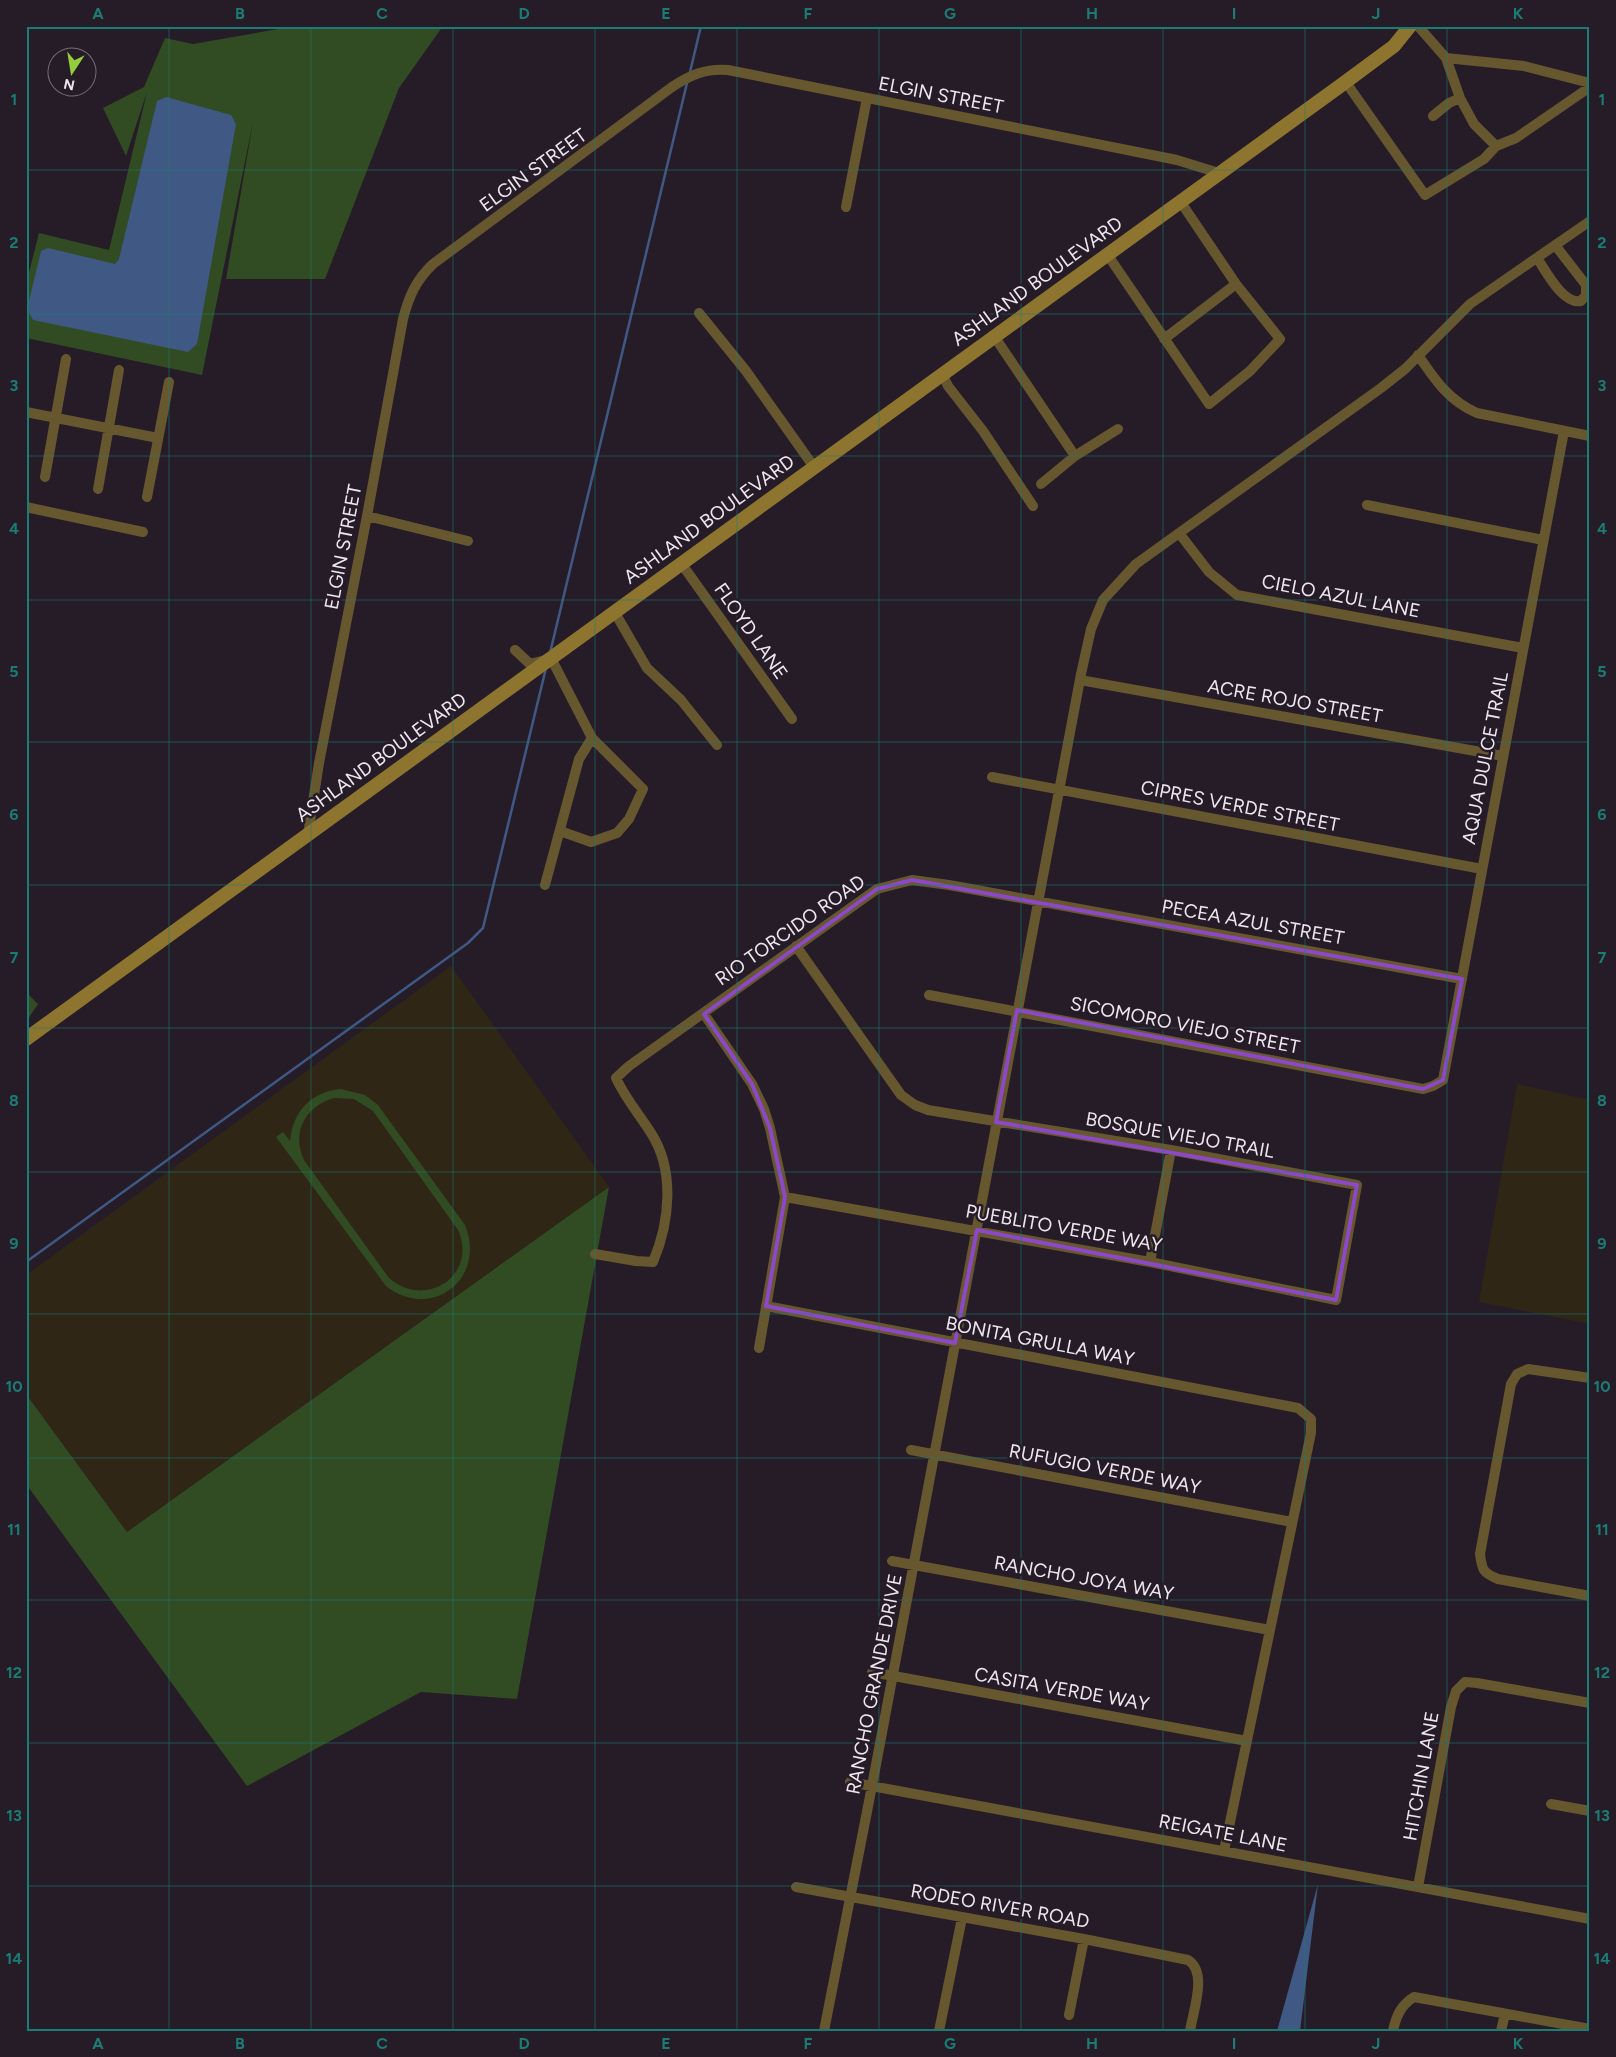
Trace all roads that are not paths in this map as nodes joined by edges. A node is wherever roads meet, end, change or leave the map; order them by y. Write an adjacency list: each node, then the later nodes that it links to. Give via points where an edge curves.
1 (1410, 26): 4 (street, ASHLAND BOULEVARD, via 1394,46)
2 (1418, 26): 3 (street)
3 (1446, 58): 5 (street, via 1524,66); 8 (street)
4 (1345, 81): 10 (street, via 1425,195 1484,159); 11 (street, ASHLAND BOULEVARD)
5 (1590, 83)
6 (1590, 87): 10 (street, via 1516,138)
7 (867, 98): 11 (street, ELGIN STREET, via 1177,160); 13 (street); 43 (street, ELGIN STREET, via 728,70 700,72 672,88 433,264 415,286 407,306)
8 (1460, 98): 9 (street); 10 (street, via 1474,124)
9 (1433, 116)
10 (1496, 146)
11 (1219, 172): 12 (street, ASHLAND BOULEVARD)
12 (1180, 201): 16 (street, ASHLAND BOULEVARD); 18 (street)
13 (846, 207)
14 (1590, 221): 15 (street, RANCHO GRANDE DRIVE)
15 (1555, 244): 17 (street, RANCHO GRANDE DRIVE); 17 (street, via 1586,285 1586,295 1581,301 1572,302 1564,296)
16 (1107, 254): 20 (street, ASHLAND BOULEVARD); 21 (street)
17 (1537, 258): 22 (street, RANCHO GRANDE DRIVE, via 1470,304)
18 (1236, 284): 21 (street); 21 (street, via 1280,339 1250,371 1209,404)
19 (699, 313): 35 (street, via 746,371)
20 (994, 336): 25 (street, ASHLAND BOULEVARD); 34 (street)
21 (1164, 339)
22 (1418, 355): 31 (street, via 1441,388 1464,408); 45 (street, RANCHO GRANDE DRIVE, via 1381,388)
23 (66, 359): 28 (street)
24 (119, 370): 29 (street)
25 (942, 374): 35 (street, ASHLAND BOULEVARD); 41 (street)
26 (169, 382): 33 (street)
27 (26, 412): 28 (street)
28 (55, 418): 29 (street); 36 (street)
29 (108, 428): 33 (street); 38 (street)
30 (1118, 429): 34 (street)
31 (1564, 431): 32 (street); 46 (street, AQUA DULCE TRAIL)
32 (1590, 436)
33 (158, 438): 39 (street)
34 (1075, 456): 37 (street)
35 (814, 466): 48 (street, ASHLAND BOULEVARD)
36 (45, 477)
37 (1041, 484)
38 (98, 488)
39 (147, 497)
40 (1367, 505): 46 (street)
41 (1033, 506)
42 (26, 507): 44 (street)
43 (368, 516): 47 (street); 61 (street, ELGIN STREET)
44 (143, 532)
45 (1179, 533): 50 (street, CIELO AZUL LANE, via 1209,572 1237,595); 53 (street, RANCHO GRANDE DRIVE, via 1136,564 1103,600 1091,629)
46 (1543, 540): 50 (street, AQUA DULCE TRAIL)
47 (468, 541)
48 (681, 563): 49 (street, ASHLAND BOULEVARD); 54 (street, FLOYD LANE)
49 (614, 611): 52 (street, ASHLAND BOULEVARD); 56 (street, via 647,668 681,700)
50 (1523, 648): 57 (street, AQUA DULCE TRAIL)
51 (516, 650): 52 (street, via 530,664)
52 (549, 659): 55 (street); 61 (street, ASHLAND BOULEVARD)
53 (1080, 680): 57 (street, ACRE ROJO STREET); 59 (street, RANCHO GRANDE DRIVE)
54 (792, 719)
55 (592, 738): 60 (street, via 579,759); 60 (street, via 643,789 629,819 617,833 591,842)
56 (718, 745)
57 (1503, 756): 62 (street, AQUA DULCE TRAIL)
58 (992, 777): 59 (street, CIPRES VERDE STREET)
59 (1059, 790): 62 (street, CIPRES VERDE STREET); 64 (street, RANCHO GRANDE DRIVE)
60 (560, 831): 63 (street)
61 (308, 834): 70 (street, ASHLAND BOULEVARD)
62 (1482, 869): 66 (street, AQUA DULCE TRAIL)
63 (545, 885)
64 (1038, 900): 65 (street, RIO TORCIDO ROAD, via 912,880 877,889); 66 (street, PECEA AZUL STREET); 68 (street, RANCHO GRANDE DRIVE)
65 (796, 946): 69 (street, RIO TORCIDO ROAD); 72 (street, BOSQUE VIEJO TRAIL, via 901,1095 928,1110)
66 (1462, 979): 71 (street, AQUA DULCE TRAIL, via 1443,1080)
67 (930, 995): 68 (street, SICOMORO VIEJO STREET)
68 (1017, 1010): 71 (street, SICOMORO VIEJO STREET, via 1423,1089); 72 (street, RANCHO GRANDE DRIVE)
69 (704, 1014): 74 (street, via 752,1084 764,1109); 76 (street, RIO TORCIDO ROAD, via 616,1078 655,1139 665,1165 667,1209 653,1262)
70 (26, 1039)
71 (1434, 1086)
72 (996, 1122): 73 (street, BOSQUE VIEJO TRAIL); 75 (street, RANCHO GRANDE DRIVE)
73 (1171, 1150): 77 (street); 78 (street, BOSQUE VIEJO TRAIL, via 1357,1185)
74 (785, 1197): 75 (street, PUEBLITO VERDE WAY); 79 (street)
75 (977, 1230): 77 (street, PUEBLITO VERDE WAY); 80 (street, RANCHO GRANDE DRIVE)
76 (595, 1254)
77 (1150, 1262): 78 (street, PUEBLITO VERDE WAY)
78 (1336, 1300)
79 (766, 1306): 80 (street, BONITA GRULLA WAY); 81 (street)
80 (956, 1343): 84 (street, RANCHO GRANDE DRIVE); 85 (street, BONITA GRULLA WAY, via 1298,1408 1311,1419 1311,1433)
81 (759, 1348)
82 (1590, 1378): 88 (street, via 1528,1369 1517,1374 1511,1384 1480,1554 1486,1574 1498,1579)
83 (911, 1450): 84 (street, RUFUGIO VERDE WAY)
84 (935, 1454): 85 (street, RUFUGIO VERDE WAY); 87 (street, RANCHO GRANDE DRIVE)
85 (1292, 1522): 89 (street)
86 (892, 1561): 87 (street, RANCHO JOYA WAY)
87 (914, 1565): 89 (street, RANCHO JOYA WAY); 91 (street, RANCHO GRANDE DRIVE)
88 (1590, 1596)
89 (1270, 1630): 93 (street)
90 (872, 1672): 91 (street, CASITA VERDE WAY)
91 (893, 1676): 93 (street, CASITA VERDE WAY); 95 (street, RANCHO GRANDE DRIVE)
92 (1590, 1703): 100 (street, HITCHIN LANE, via 1473,1682 1465,1682 1456,1691)
93 (1247, 1741): 98 (street)
94 (850, 1782): 95 (street, REIGATE LANE)
95 (872, 1786): 98 (street, REIGATE LANE); 101 (street, RANCHO GRANDE DRIVE)
96 (1551, 1804): 97 (street)
97 (1590, 1811)
98 (1224, 1851): 100 (street, REIGATE LANE)
99 (796, 1887): 101 (street, RODEO RIVER ROAD)
100 (1418, 1888): 103 (street, REIGATE LANE)
101 (850, 1897): 102 (street, RODEO RIVER ROAD); 108 (street, RANCHO GRANDE DRIVE)
102 (962, 1918): 104 (street, RODEO RIVER ROAD); 109 (street)
103 (1590, 1919)
104 (1084, 1939): 106 (street); 110 (street, RODEO RIVER ROAD, via 1182,1958 1196,1966 1199,1984)
105 (1505, 2014): 107 (street); 111 (street, via 1414,1998 1404,2004 1396,2017); 112 (street)
106 (1069, 2015)
107 (1590, 2029)
108 (824, 2031)
109 (939, 2031)
110 (1190, 2031)
111 (1393, 2031)
112 (1501, 2031)

